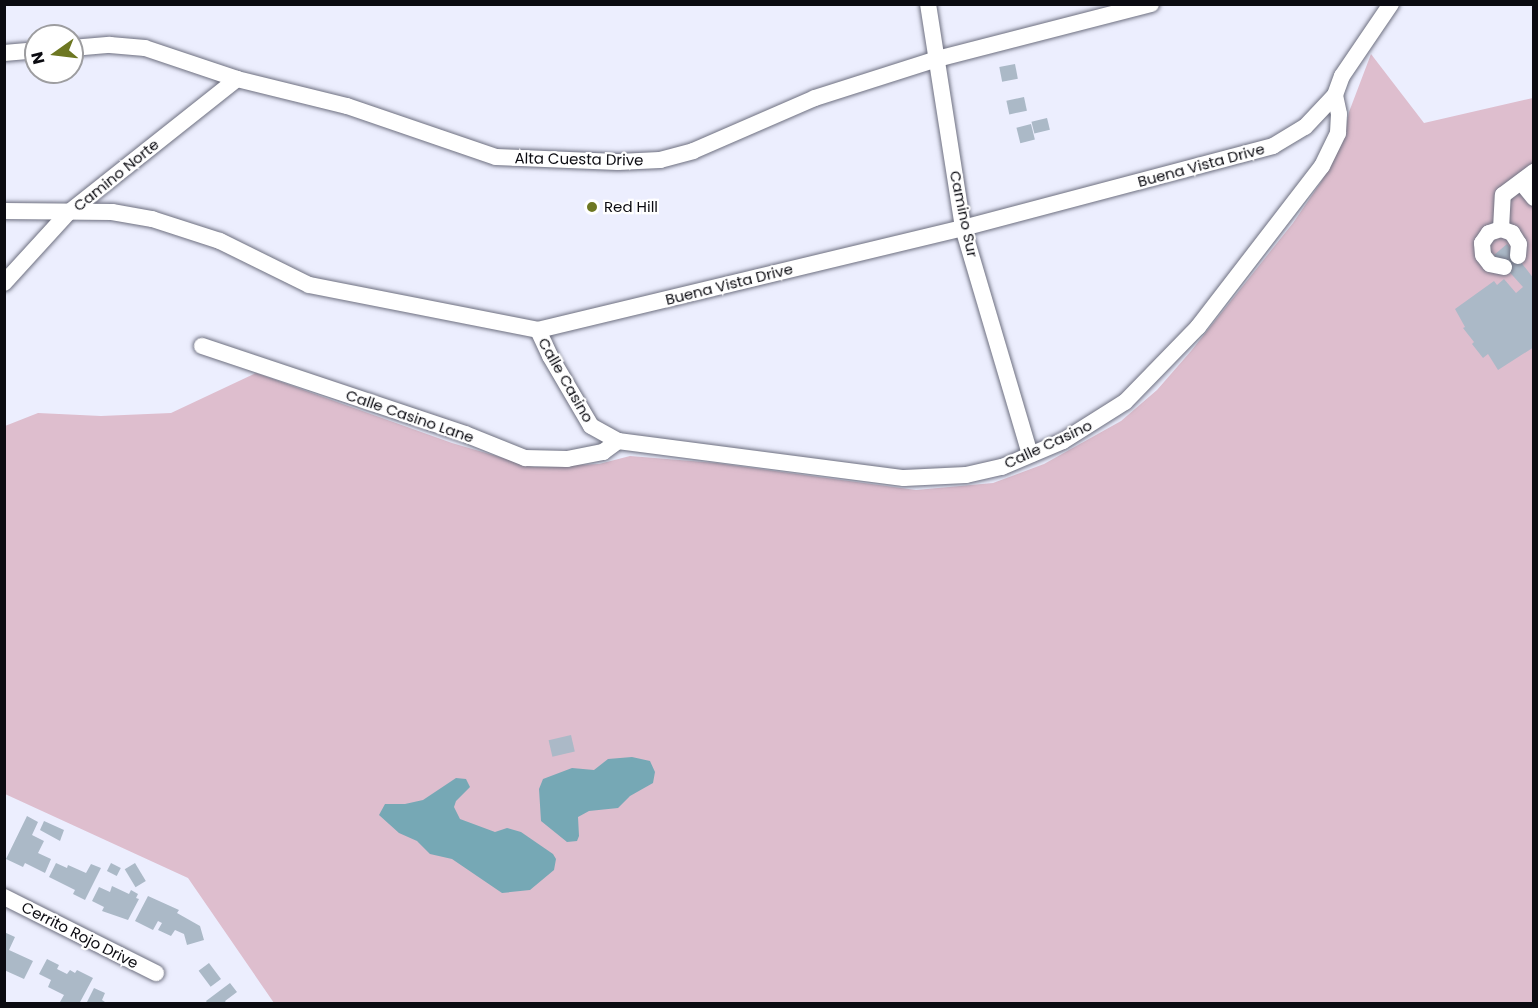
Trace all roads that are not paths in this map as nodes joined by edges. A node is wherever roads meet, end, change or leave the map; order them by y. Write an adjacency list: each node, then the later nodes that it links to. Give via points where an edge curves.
1 (928, 4): 7 (street, Camino Sur)
2 (1151, 4): 7 (street, Alta Cuesta Drive)
3 (1391, 4): 9 (street, Buena Vista Drive, via 1342,76)
4 (84, 47): 8 (street, Alta Cuesta Drive, via 146,48)
5 (24, 51): 6 (street)
6 (4, 53)
7 (937, 59): 8 (street, Alta Cuesta Drive, via 815,98 693,151 660,159 618,162 496,157 346,106); 14 (street, Camino Sur)
8 (237, 79): 13 (street, Camino Norte)
9 (1335, 95): 14 (street, Buena Vista Drive, via 1305,127 1274,146); 22 (street, Calle Casino, via 1338,133 1322,166 1198,327 1125,402 1063,441)
10 (1527, 177): 11 (street); 15 (street, via 1503,195)
11 (1533, 198)
12 (4, 211): 13 (street, Buena Vista Drive)
13 (68, 213): 18 (street, Camino Norte); 19 (street, Buena Vista Drive, via 112,212 152,219 220,241 309,285)
14 (963, 228): 19 (street, Buena Vista Drive); 22 (street, Camino Sur)
15 (1501, 229): 16 (street, via 1517,238); 17 (street, via 1489,233 1481,249 1490,264)
16 (1524, 250)
17 (1504, 267)
18 (4, 283)
19 (538, 330): 21 (street, Calle Casino, via 591,426)
20 (202, 346): 21 (street, Calle Casino Lane, via 465,434 525,458 567,459 603,452)
21 (618, 441): 22 (street, Calle Casino, via 904,478 966,475 1002,467)
22 (1030, 454)
23 (4, 897): 24 (street, Cerrito Rojo Drive)
24 (156, 973)

